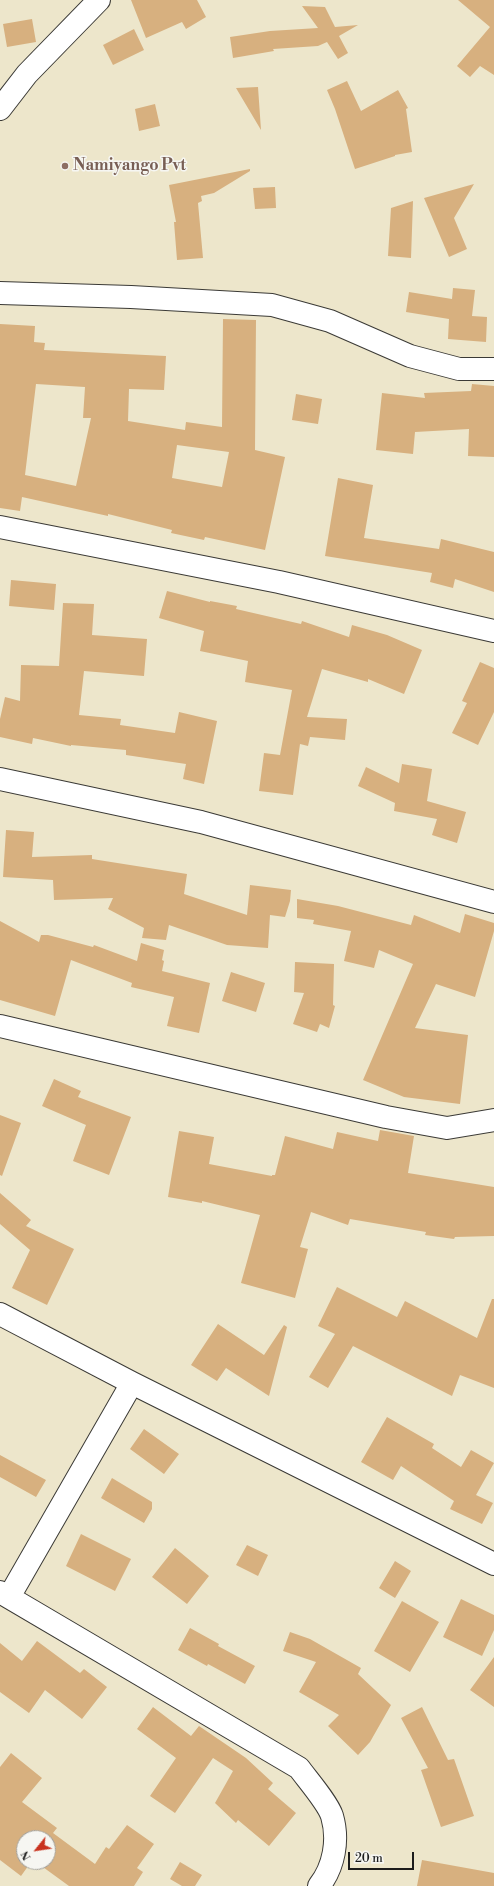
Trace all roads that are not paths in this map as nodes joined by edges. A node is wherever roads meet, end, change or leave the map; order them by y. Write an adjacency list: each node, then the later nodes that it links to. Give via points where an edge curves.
1 (99, 0): 2 (street, via 27,74)
2 (0, 109)
3 (0, 293): 4 (street, via 272,305 330,321 410,356 459,369)
4 (494, 369)
5 (0, 527): 6 (street, via 279,582)
6 (494, 631)
7 (0, 779): 8 (street, via 201,822)
8 (494, 902)
9 (0, 1026): 10 (street, via 386,1117 447,1128)
10 (494, 1120)
11 (0, 1314): 12 (street)
12 (132, 1383): 13 (street); 14 (street)
13 (494, 1564)
14 (4, 1595): 15 (street, via 298,1768 331,1815 336,1845 328,1875)
15 (319, 1886)

